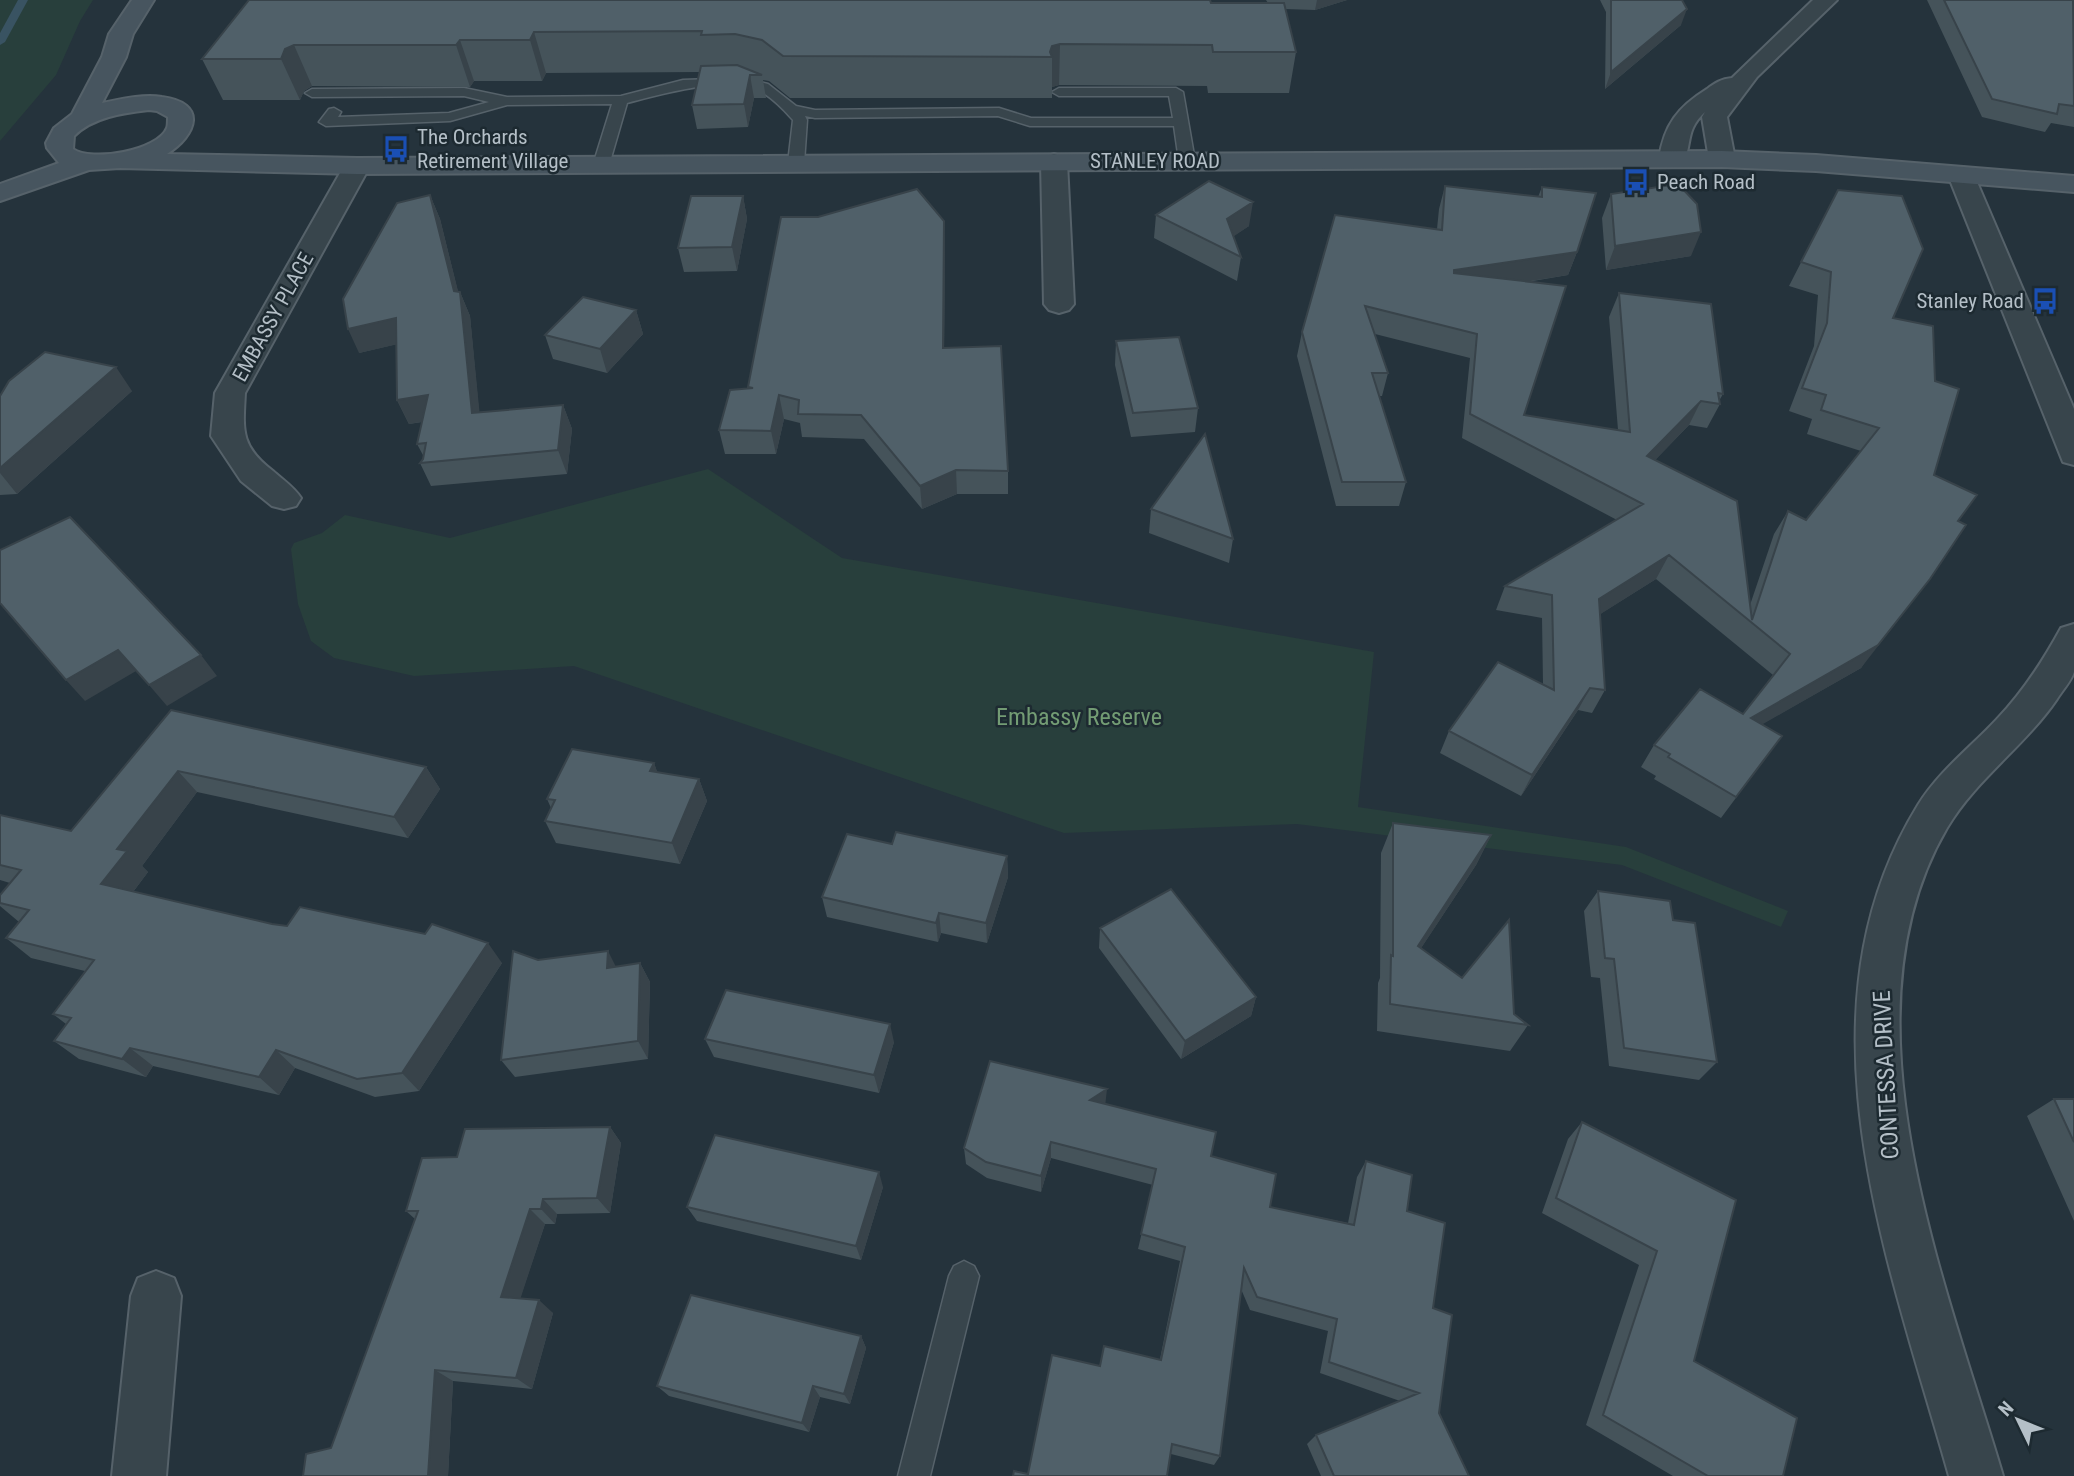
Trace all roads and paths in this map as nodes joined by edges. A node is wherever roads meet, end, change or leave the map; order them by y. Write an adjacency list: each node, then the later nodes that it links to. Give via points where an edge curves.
1 (143, 0): 4 (street, via 121,34)
2 (1826, 0): 3 (street)
3 (1749, 72): 15 (street, via 1687,114 1674,135); 16 (street, via 1714,117)
4 (131, 80): 11 (street); 11 (street, via 115,107); 13 (street, via 181,114)
5 (1059, 92): 12 (lane, via 1176,92)
6 (312, 93): 8 (lane, via 464,92)
7 (621, 100): 8 (lane); 9 (lane, via 683,84 742,82 763,87); 23 (lane)
8 (507, 101): 10 (lane, via 450,117 326,122)
9 (792, 109): 12 (lane, via 815,114 999,112 1030,122); 22 (lane, via 800,120)
10 (334, 112)
11 (82, 119): 14 (street, via 61,137)
12 (1181, 122): 18 (lane)
13 (181, 130): 17 (street, via 169,142); 21 (street)
14 (59, 145): 20 (street, via 62,153); 26 (street)
15 (1672, 159): 16 (street, STANLEY ROAD); 18 (street, STANLEY ROAD)
16 (1722, 159): 25 (street, STANLEY ROAD)
17 (122, 161): 20 (street); 21 (street, STANLEY ROAD)
18 (1187, 161): 19 (street, STANLEY ROAD)
19 (1054, 162): 22 (street, STANLEY ROAD); 29 (street)
20 (84, 163): 28 (street)
21 (234, 163): 24 (street, STANLEY ROAD)
22 (796, 163): 23 (street, STANLEY ROAD)
23 (601, 165): 24 (street, STANLEY ROAD)
24 (357, 166): 31 (street, EMBASSY PLACE, via 230,393 227,436 253,473)
25 (1961, 175): 27 (street, STANLEY ROAD); 30 (street)
26 (0, 181)
27 (2074, 184)
28 (0, 193)
29 (1059, 304)
30 (2074, 454)
31 (284, 498)
32 (2074, 638): 37 (street, CONTESSA DRIVE, via 2051,678 2013,727 1933,817 1905,870 1883,954 1879,1019 1886,1148)
33 (964, 1276): 36 (lane)
34 (156, 1296): 35 (street)
35 (139, 1476)
36 (914, 1476)
37 (1976, 1476)

